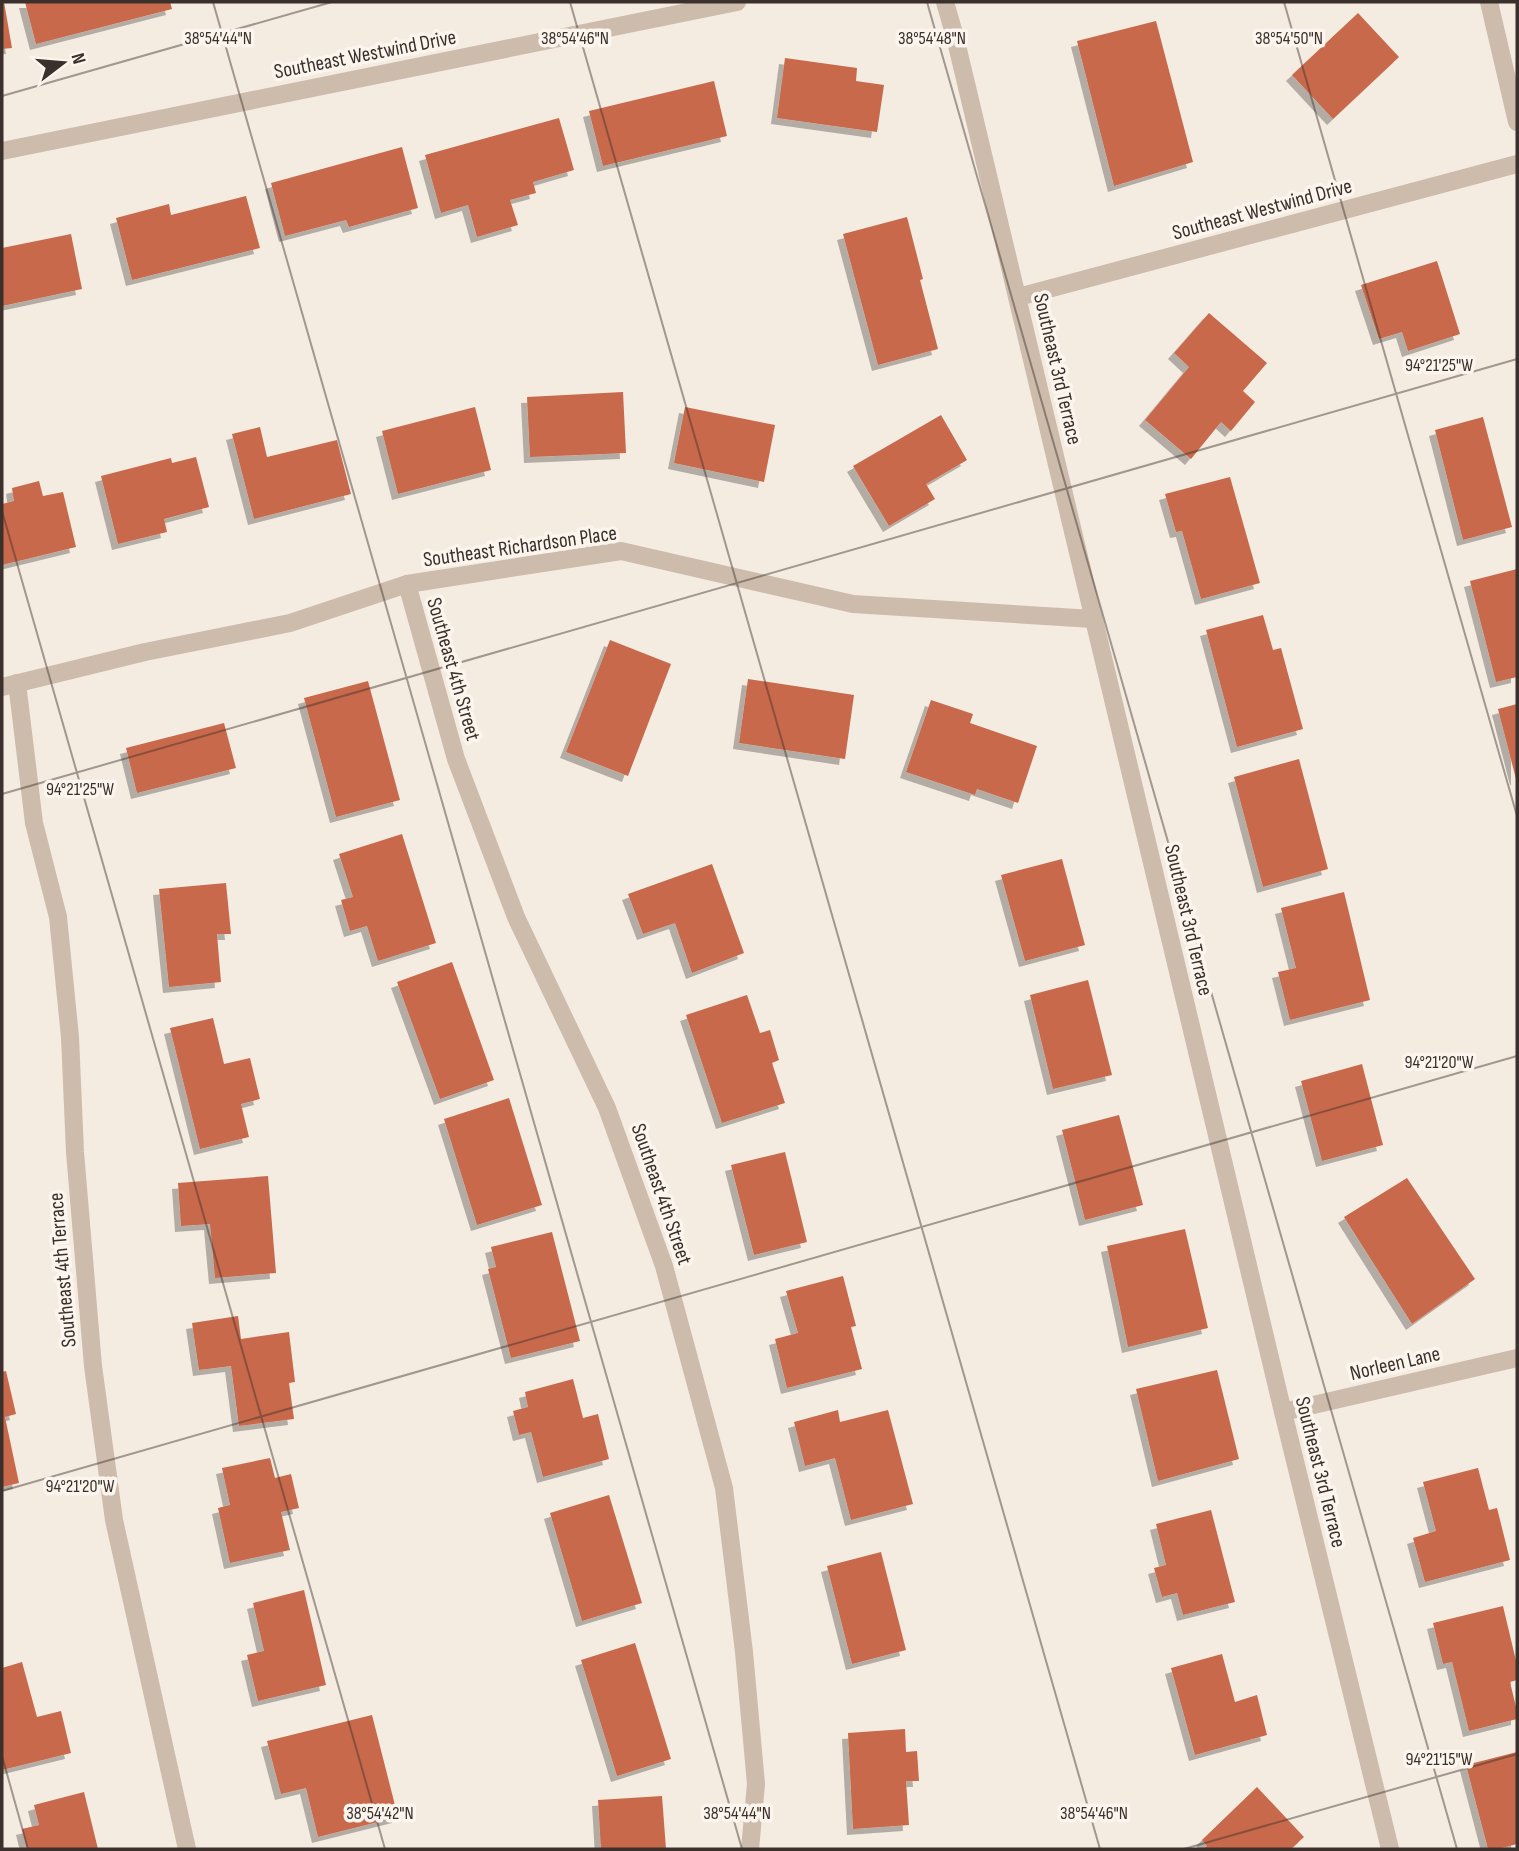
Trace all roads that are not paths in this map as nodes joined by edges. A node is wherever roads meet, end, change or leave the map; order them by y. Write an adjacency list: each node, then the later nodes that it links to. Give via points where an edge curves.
1 (737, 2): 5 (street, Southeast Westwind Drive)
2 (945, 2): 7 (street, Southeast 3rd Terrace)
3 (1489, 2): 4 (street)
4 (1517, 122)
5 (2, 150)
6 (1517, 164): 7 (street, Southeast Westwind Drive)
7 (1018, 297): 9 (street, Southeast 3rd Terrace)
8 (407, 584): 9 (street, Southeast Richardson Place, via 621,551 853,604); 10 (street, Southeast Richardson Place, via 290,623); 14 (street, Southeast 4th Street, via 456,759 516,917 607,1108 664,1266 723,1488 756,1784)
9 (1093, 619): 12 (street, Southeast 3rd Terrace)
10 (9, 685): 13 (street, Southeast 4th Terrace, via 34,823 58,917 93,1366 114,1520)
11 (1517, 1358): 12 (street, Norleen Lane)
12 (1283, 1412): 15 (street, Southeast 3rd Terrace)
13 (187, 1849)
14 (750, 1849)
15 (1390, 1849)

